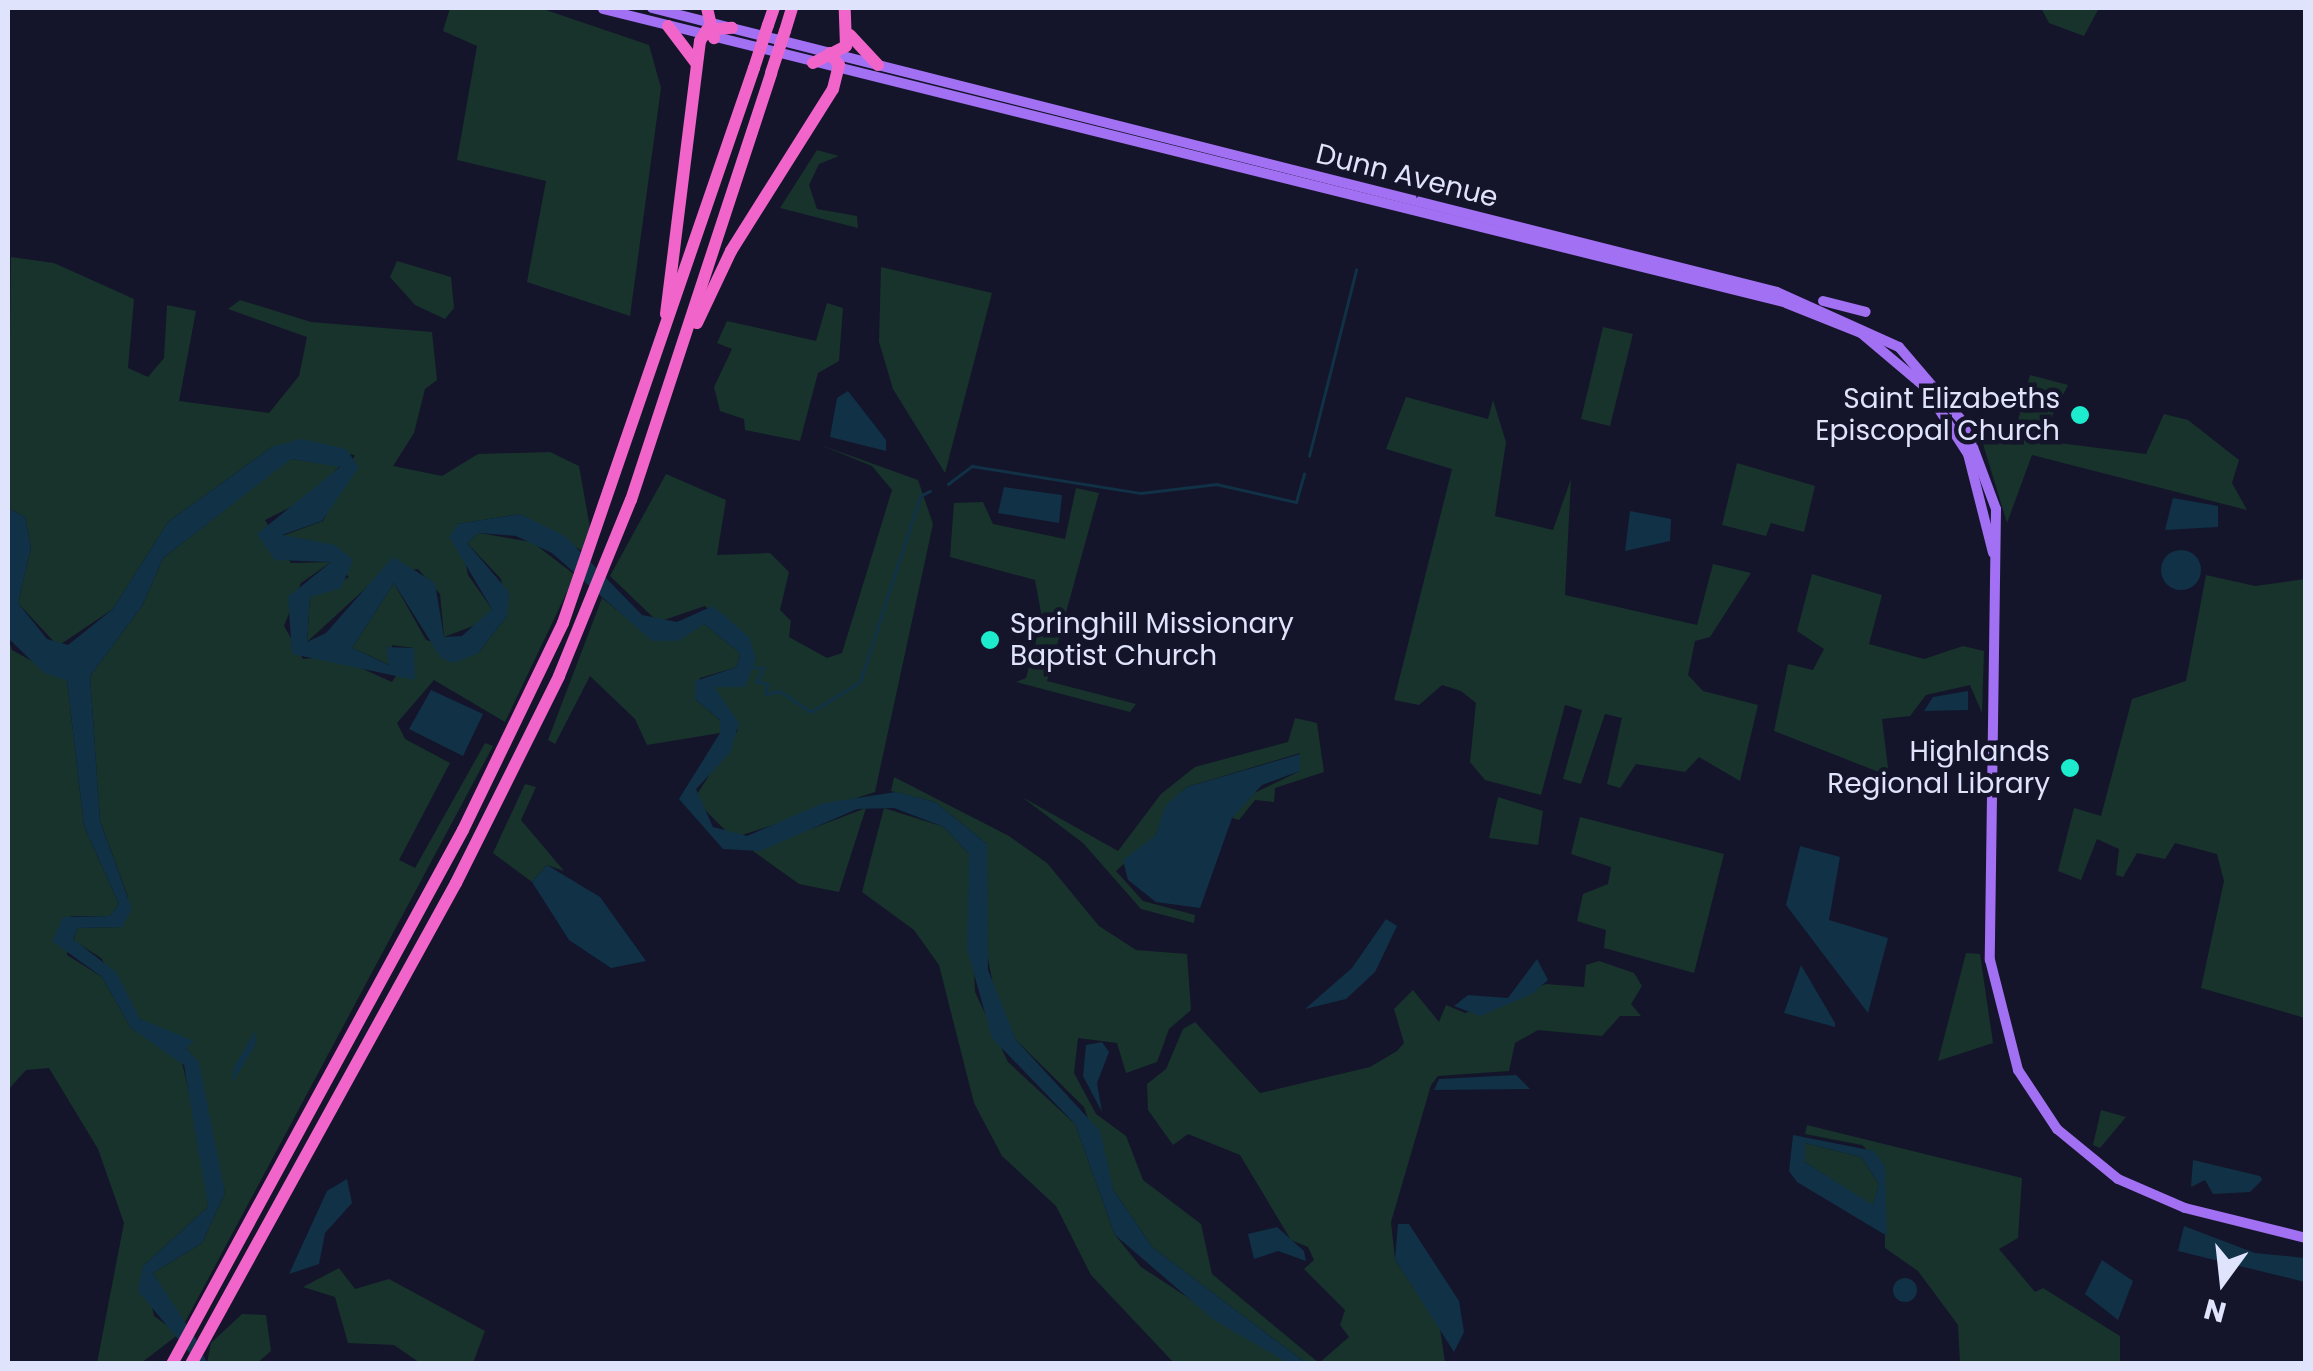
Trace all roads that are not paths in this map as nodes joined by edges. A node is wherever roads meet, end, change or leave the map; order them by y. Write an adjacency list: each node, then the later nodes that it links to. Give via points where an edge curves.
1 (652, 8): 6 (main road)
2 (774, 8): 17 (highway, bridge)
3 (792, 8): 18 (highway, bridge)
4 (845, 8): 10 (highway)
5 (603, 9): 8 (main road)
6 (690, 17): 7 (highway)
7 (707, 24): 8 (main road); 9 (highway); 12 (main road); 14 (highway)
8 (668, 26): 14 (highway)
9 (732, 28): 11 (main road, Dunn Avenue)
10 (848, 28): 11 (highway); 13 (highway)
11 (836, 59): 12 (highway); 13 (main road, Dunn Avenue); 15 (main road, Dunn Avenue); 18 (highway, via 730,252)
12 (813, 62)
13 (878, 65): 15 (main road, Dunn Avenue)
14 (697, 66): 17 (highway)
15 (1782, 299): 16 (main road); 19 (main road, Dunn Avenue, via 1884,336 1946,396 1987,473 1999,530 1990,960 2013,1060 2058,1129 2118,1179 2169,1203)
16 (1866, 312)
17 (654, 370): 20 (highway, via 575,596 480,799)
18 (675, 370): 21 (highway, via 590,606 482,835)
19 (2306, 1238)
20 (172, 1364)
21 (191, 1364)

